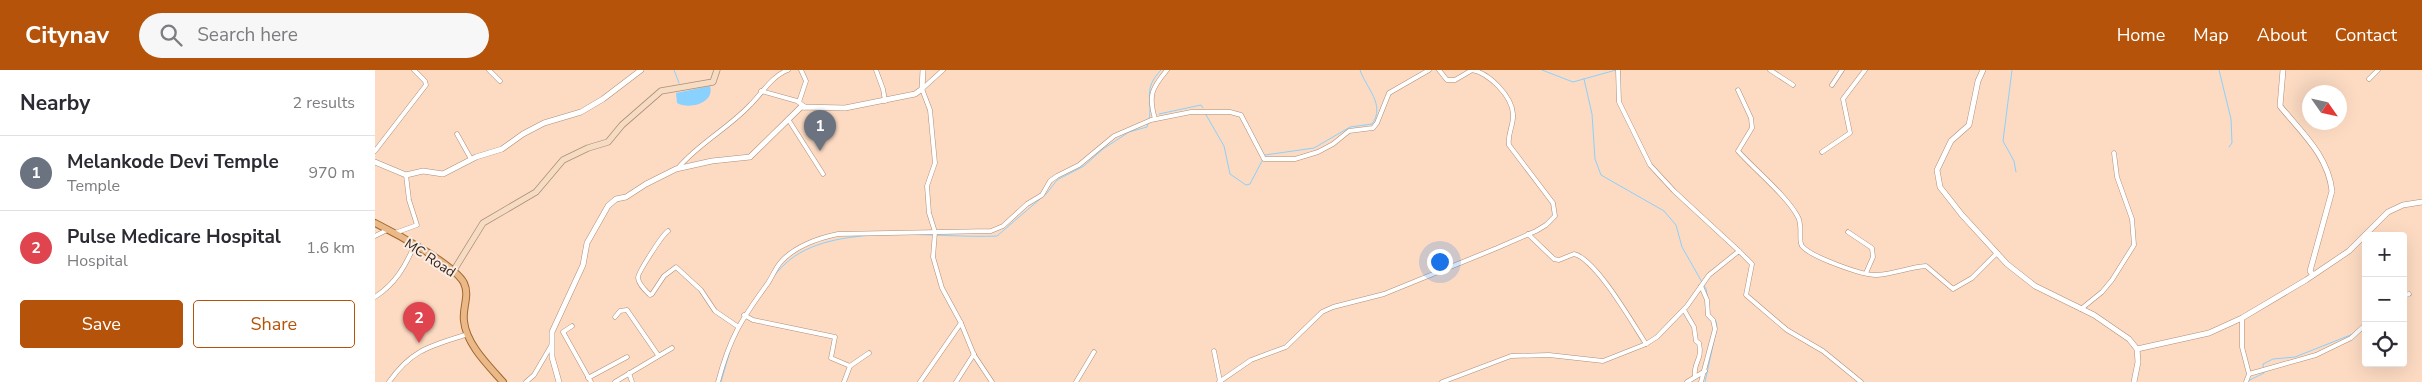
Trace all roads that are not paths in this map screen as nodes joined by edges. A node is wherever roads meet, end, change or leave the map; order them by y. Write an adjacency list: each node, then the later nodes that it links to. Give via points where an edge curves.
1 (414, 70): 34 (street, via 426,85)
2 (489, 70): 22 (street)
3 (641, 70): 37 (street, via 581,112 544,123 503,149)
4 (717, 70): 53 (main road, via 713,82 661,91 622,125 608,142 563,160 536,192 481,225)
5 (788, 70): 20 (street)
6 (801, 70): 28 (street, via 806,81)
7 (876, 70): 29 (street)
8 (923, 70): 25 (street)
9 (943, 70): 25 (street)
10 (1167, 70): 32 (street, via 1152,87)
11 (1429, 70): 32 (street, via 1389,93 1373,128 1349,131 1318,152 1295,159 1264,159 1245,119 1235,113 1191,112)
12 (1439, 70): 47 (street, via 1451,81 1472,70 1478,72 1498,87 1511,106 1509,145 1556,212 1546,225)
13 (1618, 70): 51 (street, via 1619,102 1650,165)
14 (1770, 70): 23 (street)
15 (1842, 70): 24 (street)
16 (1865, 70): 35 (street, via 1843,99 1850,133)
17 (1983, 70): 52 (street, via 1969,125 1951,141 1937,170 1940,186 1961,215)
18 (2283, 70): 55 (street, via 2280,106 2309,138 2331,184 2332,192 2310,271)
19 (2379, 70): 21 (street)
20 (778, 72): 27 (street)
21 (2369, 79)
22 (500, 81)
23 (1793, 85)
24 (1833, 85)
25 (922, 89): 29 (street); 48 (street, via 930,110 934,156 927,186)
26 (1738, 90): 54 (street, via 1751,118 1752,128 1738,151 1797,215 1802,230 1802,246 1811,253)
27 (761, 91): 28 (street); 39 (street, via 751,104 690,154)
28 (799, 102): 30 (street)
29 (885, 102): 30 (street, via 825,109)
30 (804, 106): 31 (street)
31 (788, 119): 39 (street, via 750,157 712,161); 40 (street)
32 (1153, 119): 48 (street, via 1113,136 1079,165 1050,181 1042,195 1003,226 991,231)
33 (457, 134): 37 (street)
34 (375, 151)
35 (1821, 152)
36 (2113, 153): 60 (street, via 2117,177 2132,218 2133,245 2112,280)
37 (471, 159): 41 (street, via 443,174 423,171)
38 (375, 162): 41 (street)
39 (676, 170): 71 (street, via 608,206 587,243 583,265 555,324)
40 (823, 174)
41 (406, 175): 45 (street, via 417,225)
42 (2422, 202): 55 (street, via 2403,205 2385,214 2349,251)
43 (375, 223): 45 (main road, MC Road)
44 (668, 231): 57 (street, via 660,238 637,276)
45 (390, 232): 49 (street); 50 (main road, MC Road)
46 (1848, 232): 54 (street, via 1872,248 1873,256)
47 (1528, 234): 70 (street, via 1555,259 1574,254 1595,268); 98 (street, via 1384,294 1333,307 1317,316 1286,347 1251,360)
48 (935, 235): 62 (street, via 838,234 811,242 780,263); 65 (street, via 933,257 942,288)
49 (375, 236)
50 (414, 246): 53 (main road, MC Road); 58 (street, via 397,279)
51 (1739, 250): 56 (street); 102 (street, via 1753,264 1746,295 1787,330 1823,351)
52 (1997, 253): 54 (street, via 1972,278 1953,289 1927,266 1875,275); 60 (street, via 2035,286)
53 (453, 270): 69 (main road, MC Road, via 466,289 463,316)
54 (1867, 273)
55 (2313, 275): 64 (street)
56 (1702, 284): 61 (street); 81 (street, via 1708,315 1715,329)
57 (650, 295): 59 (street); 67 (street, via 676,267 701,290 715,312)
58 (375, 297)
59 (647, 300)
60 (2081, 309): 73 (street, via 2129,339)
61 (1683, 310): 70 (street); 84 (street, via 1694,327 1701,352)
62 (744, 315): 67 (street); 80 (street, via 753,320 835,337 831,358)
63 (615, 316): 78 (street, via 621,310 627,310)
64 (2243, 318): 73 (street, via 2209,332); 83 (street, via 2242,347)
65 (961, 323): 77 (street); 94 (street)
66 (572, 326): 85 (street, via 563,332)
67 (737, 326): 92 (street)
68 (2362, 328): 83 (street, via 2351,338 2316,355)
69 (468, 334): 86 (street, via 407,359); 87 (main road, MC Road)
70 (1646, 344): 99 (street, via 1603,361 1549,355 1511,356)
71 (551, 346): 88 (street, via 534,375); 89 (street)
72 (672, 348): 78 (street)
73 (2137, 349): 103 (street)
74 (1214, 351): 98 (street)
75 (1094, 352): 97 (street)
76 (869, 353): 80 (street)
77 (974, 354): 95 (street); 96 (street)
78 (658, 355): 82 (street)
79 (627, 357): 85 (street)
80 (850, 366): 93 (street)
81 (1705, 371): 84 (street); 101 (street)
82 (629, 373): 90 (street); 91 (street)
83 (2249, 374): 104 (street)
84 (1695, 376): 100 (street)
85 (590, 380)
86 (389, 382)
87 (503, 382)
88 (526, 382)
89 (559, 382)
90 (615, 382)
91 (632, 382)
92 (718, 382)
93 (844, 382)
94 (920, 382)
95 (956, 382)
96 (992, 382)
97 (1076, 382)
98 (1220, 382)
99 (1442, 382)
100 (1687, 382)
101 (1701, 382)
102 (1861, 382)
103 (2134, 382)
104 (2246, 382)

